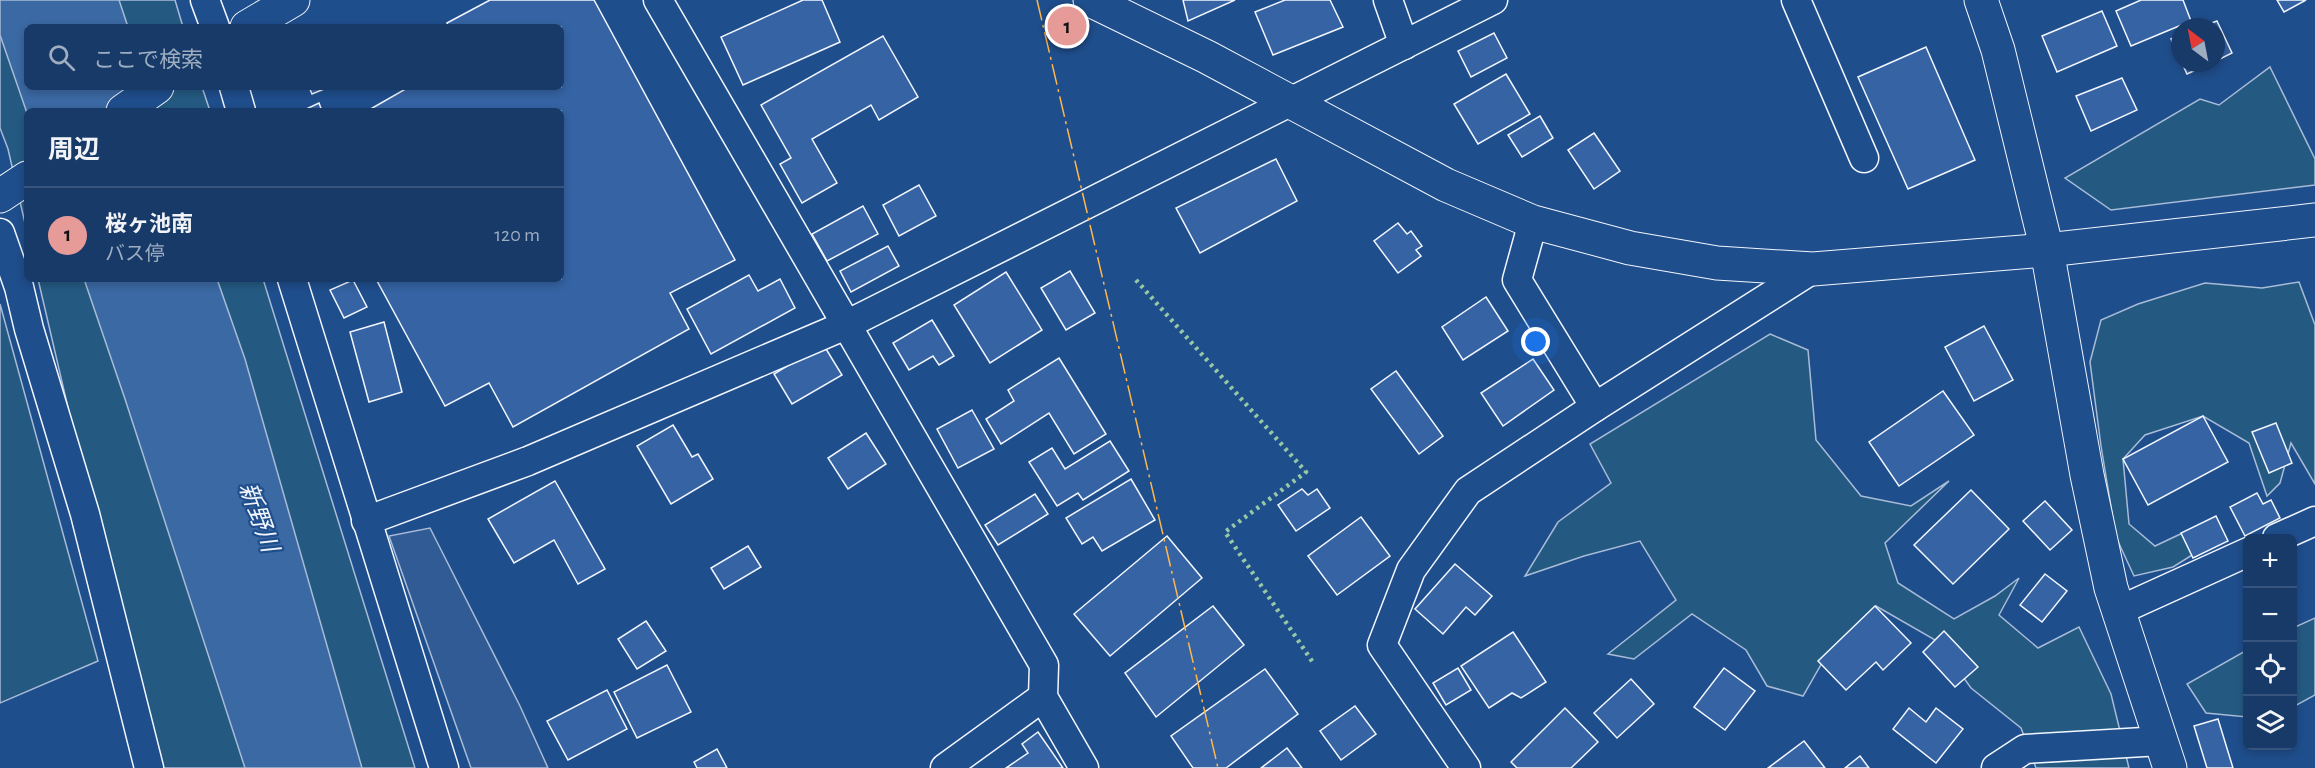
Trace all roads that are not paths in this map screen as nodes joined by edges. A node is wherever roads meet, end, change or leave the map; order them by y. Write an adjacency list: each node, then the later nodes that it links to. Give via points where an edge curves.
1 (205, 0): 9 (street)
2 (294, 0): 10 (street)
3 (658, 0): 24 (street)
4 (1090, 0): 14 (street)
5 (1388, 0): 11 (street)
6 (1492, 0): 11 (street)
7 (1796, 0): 17 (street)
8 (1982, 0): 21 (street)
9 (213, 24)
10 (252, 24)
11 (1404, 45): 14 (street)
12 (153, 90): 15 (street)
13 (235, 90): 16 (street)
14 (1288, 102): 19 (street, via 1446,185); 24 (street)
15 (127, 108)
16 (240, 108)
17 (1864, 158)
18 (2315, 220): 21 (street)
19 (1533, 222): 22 (street, via 1630,248 1706,261); 25 (street, via 1517,280)
20 (0, 233): 33 (street, via 85,514)
21 (2047, 250): 22 (street); 30 (street, via 2087,475)
22 (1813, 269): 25 (street)
23 (293, 282): 26 (street)
24 (846, 325): 26 (street, via 528,461); 31 (street, via 1044,665)
25 (1595, 407): 37 (street, via 1468,491 1411,570 1382,645)
26 (366, 521): 34 (street)
27 (2315, 521): 28 (street)
28 (2286, 534)
29 (2243, 554): 30 (street)
30 (2118, 611): 32 (street)
31 (1043, 697): 35 (street); 36 (street)
32 (2165, 754): 38 (street, via 2025,749)
33 (149, 768)
34 (444, 768)
35 (945, 768)
36 (1084, 768)
37 (1466, 768)
38 (1996, 768)

